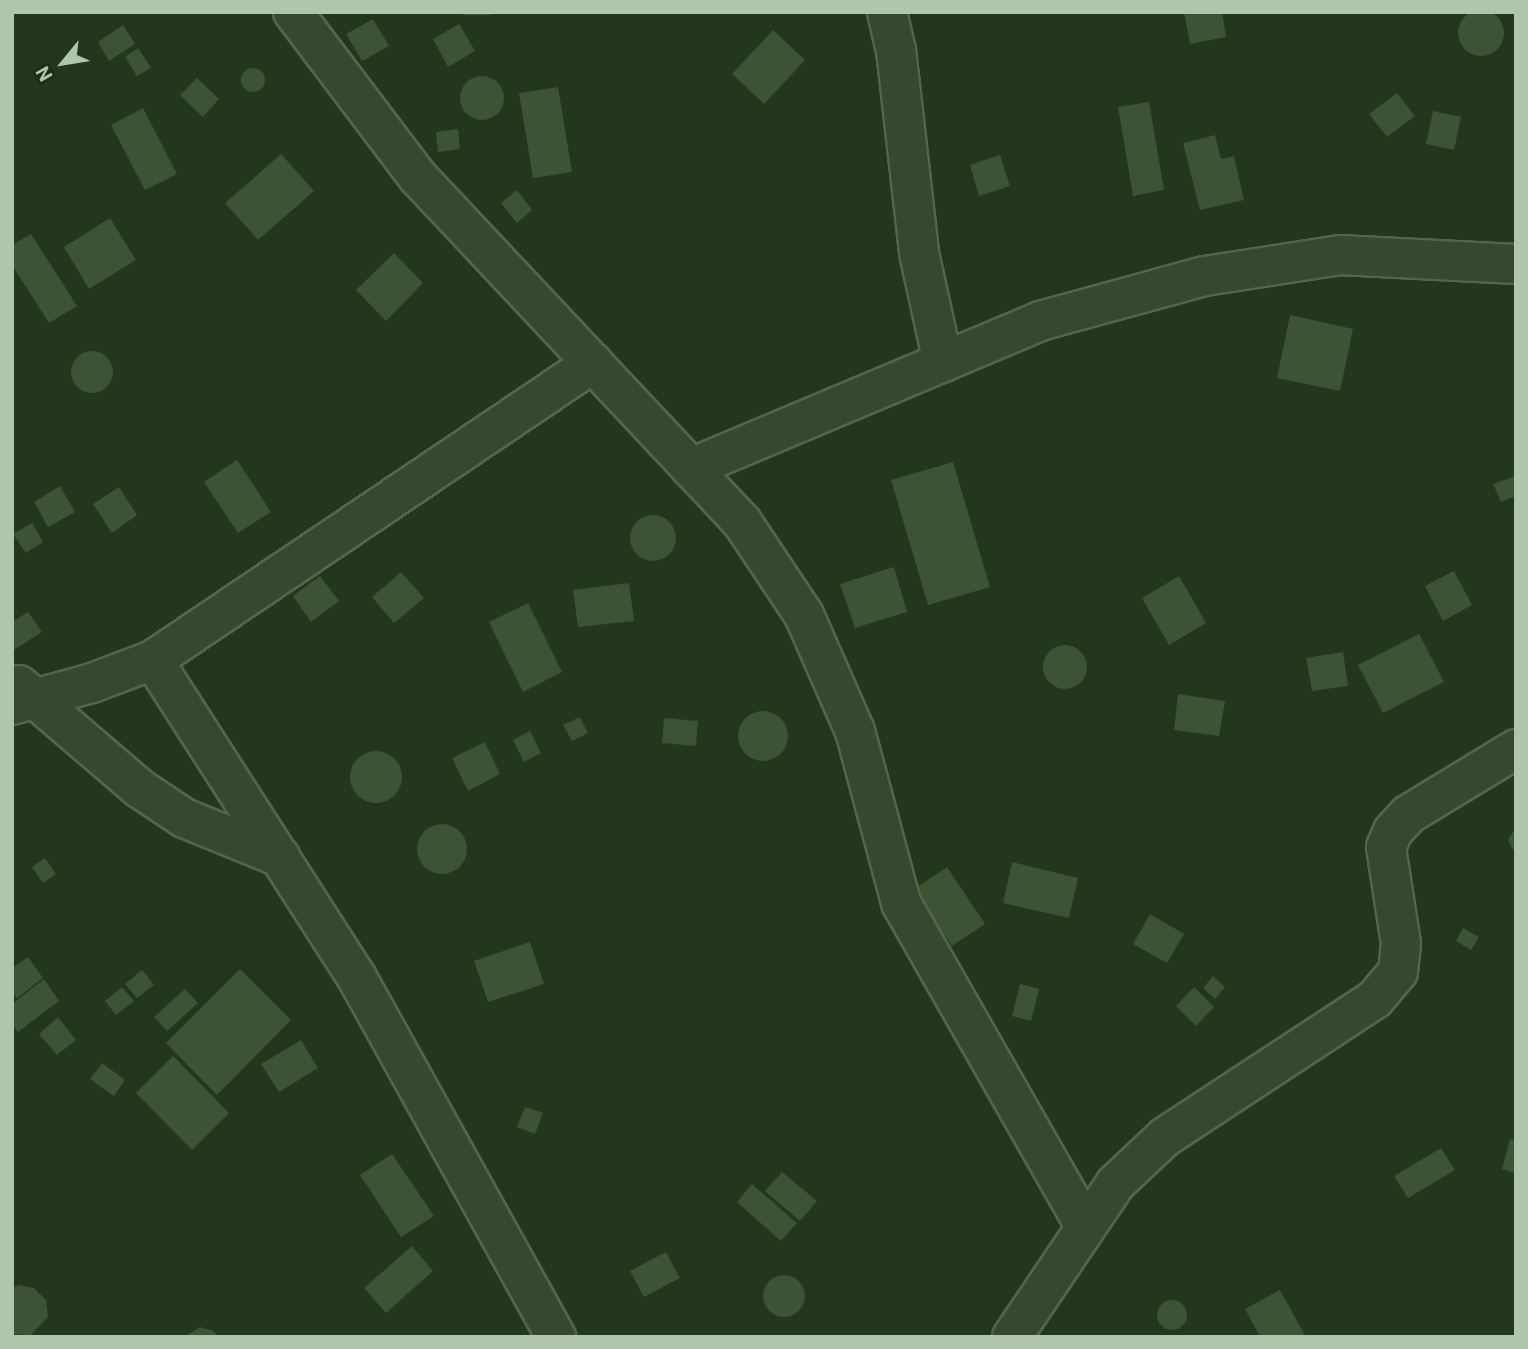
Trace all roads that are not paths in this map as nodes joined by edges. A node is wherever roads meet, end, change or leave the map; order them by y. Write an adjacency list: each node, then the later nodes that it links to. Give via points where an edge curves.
1 (293, 12): 5 (street, via 418,177)
2 (887, 12): 4 (street, via 896,50 919,253)
3 (1516, 264): 4 (street, via 1340,256 1205,276 1040,321)
4 (943, 362): 6 (street)
5 (593, 363): 6 (street); 7 (street)
6 (691, 468): 11 (street, via 742,522 804,615 855,731 901,903)
7 (153, 660): 8 (street); 10 (street)
8 (18, 694): 10 (street, via 184,817)
9 (1516, 748): 11 (street, via 1409,814 1393,831 1386,847 1398,972 1375,999 1165,1137 1116,1183)
10 (280, 857): 12 (street, via 356,976)
11 (1086, 1227): 13 (street)
12 (556, 1337)
13 (1012, 1337)

